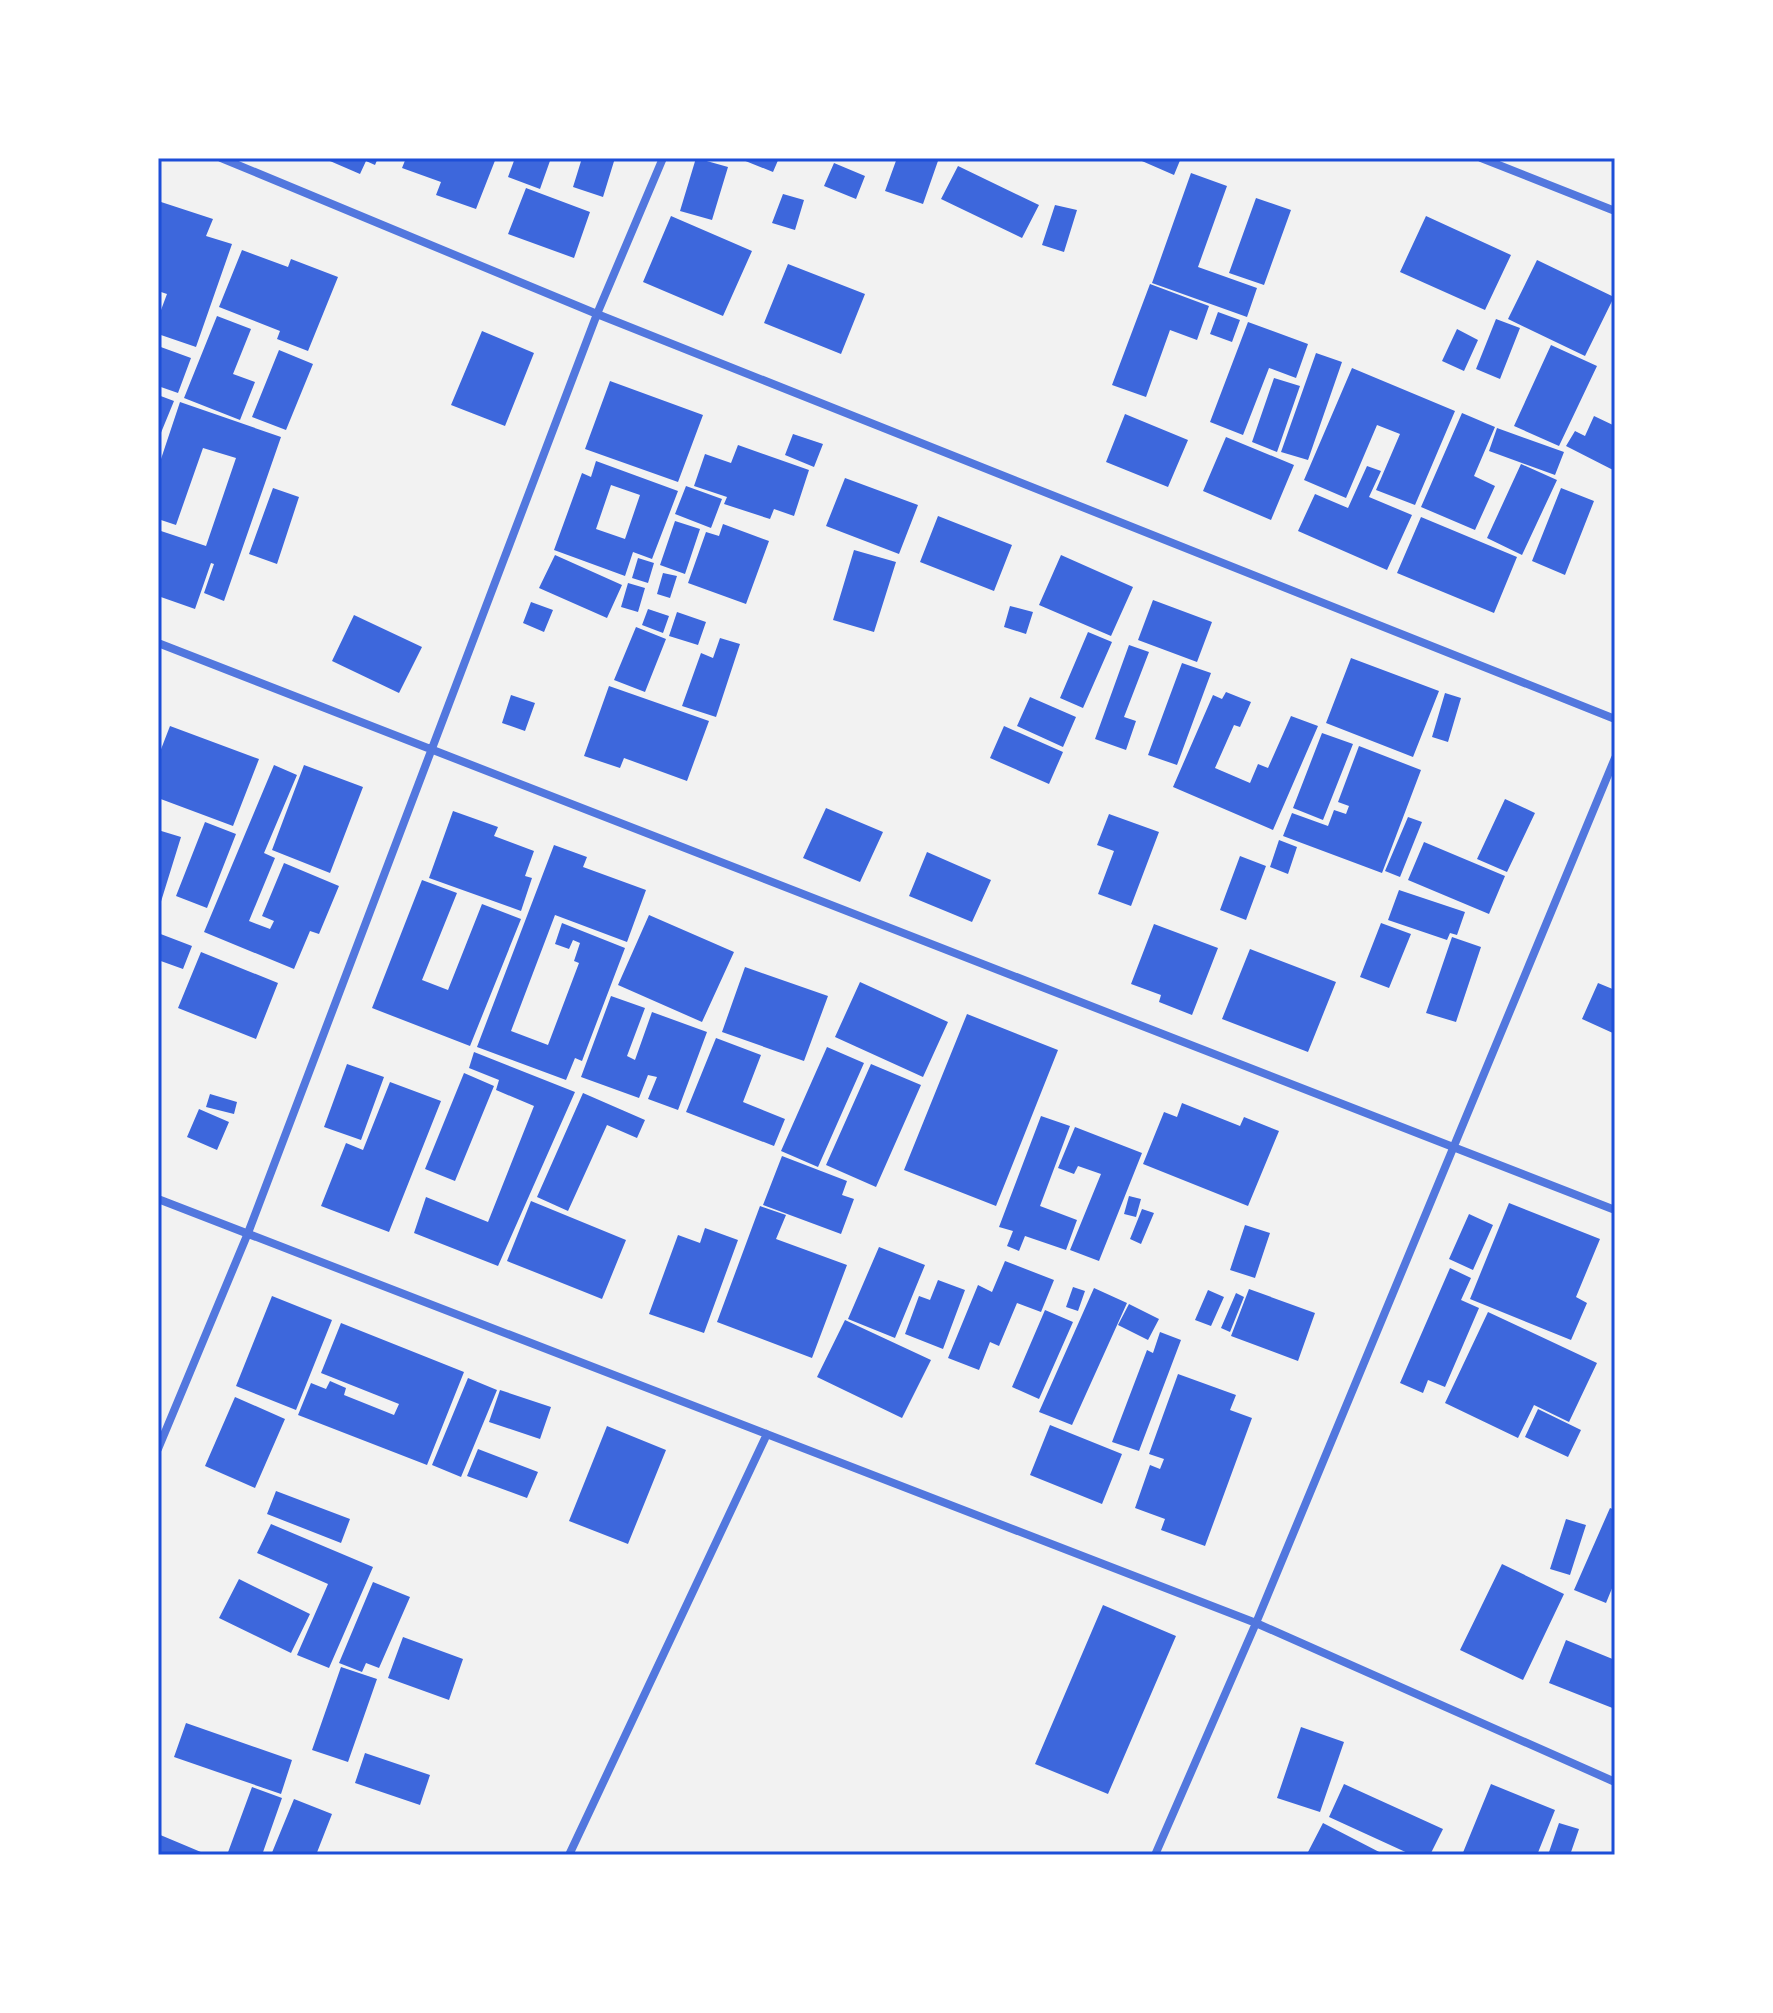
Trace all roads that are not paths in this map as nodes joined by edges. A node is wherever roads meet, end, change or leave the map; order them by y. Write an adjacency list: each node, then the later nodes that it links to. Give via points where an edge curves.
1 (221, 158): 6 (street)
2 (663, 158): 6 (street)
3 (1481, 158): 4 (street)
4 (1492, 160): 5 (street)
5 (1615, 211)
6 (597, 314): 8 (street); 9 (street)
7 (158, 643): 9 (street)
8 (1615, 719)
9 (431, 752): 11 (street); 14 (street)
10 (1615, 758): 11 (street)
11 (1453, 1149): 13 (street); 17 (street)
12 (158, 1199): 14 (street)
13 (1615, 1210)
14 (248, 1233): 15 (street); 16 (street)
15 (767, 1434): 17 (street); 19 (street)
16 (158, 1449)
17 (1256, 1623): 18 (street); 20 (street)
18 (1615, 1782)
19 (569, 1855)
20 (1155, 1855)

